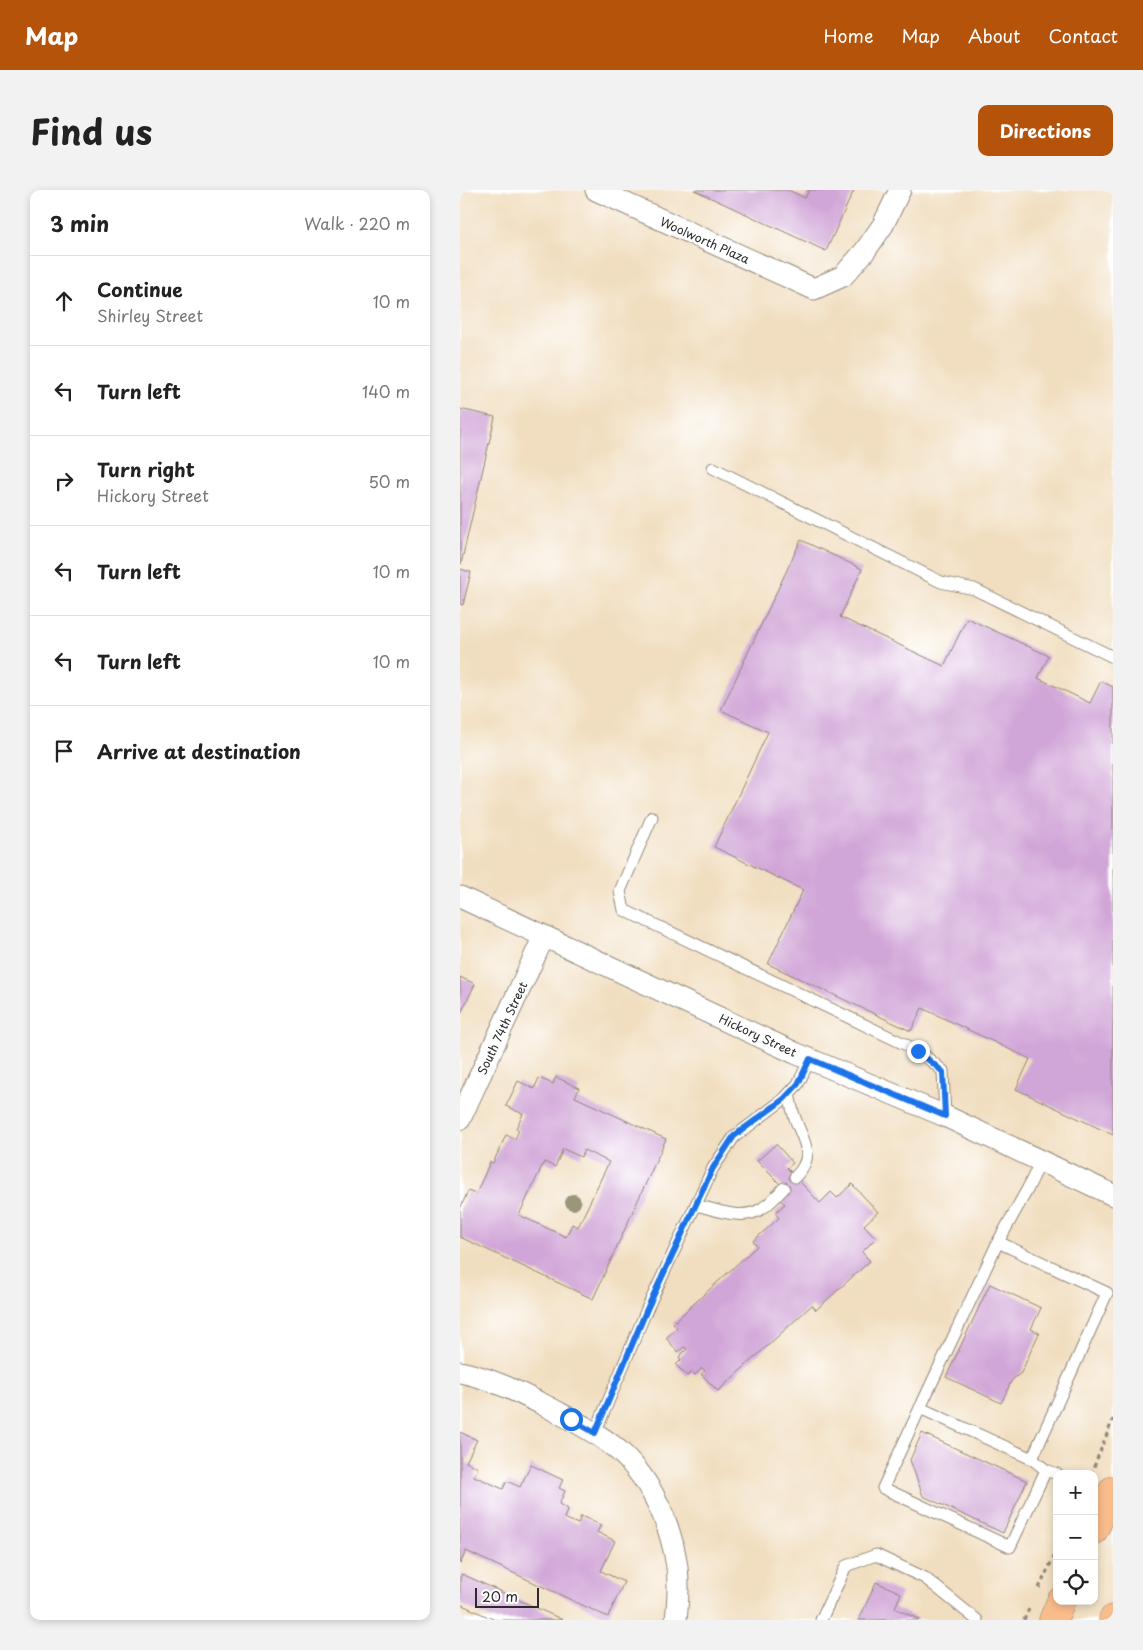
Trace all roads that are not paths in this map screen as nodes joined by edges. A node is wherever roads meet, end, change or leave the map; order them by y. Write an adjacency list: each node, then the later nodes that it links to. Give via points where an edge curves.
1 (596, 190): 2 (street, Woolworth Plaza, via 814,289 843,276 865,251 883,225)
2 (900, 190)
3 (713, 468): 4 (lane, via 941,582 974,589)
4 (1113, 657)
5 (652, 817): 10 (lane, via 620,891 624,910 918,1051 943,1072)
6 (460, 897): 7 (street, Hickory Street)
7 (544, 936): 8 (street, Hickory Street); 11 (street, South 74th Street)
8 (810, 1059): 9 (lane, via 798,1084); 10 (street, Hickory Street)
9 (789, 1094): 13 (lane, via 807,1156 804,1168); 16 (lane, via 734,1136 713,1168)
10 (945, 1116): 12 (street, Hickory Street)
11 (460, 1119)
12 (1041, 1161): 15 (street, Hickory Street); 17 (lane)
13 (795, 1177)
14 (784, 1188): 16 (lane, via 762,1209 750,1215)
15 (1113, 1195)
16 (696, 1205): 20 (lane, via 647,1309)
17 (998, 1242): 19 (lane); 21 (lane, via 1107,1293)
18 (460, 1372): 20 (street, via 523,1394)
19 (920, 1408): 21 (lane); 22 (lane, via 883,1488 1010,1547)
20 (595, 1433): 28 (street, via 638,1472 665,1520 677,1568)
21 (1032, 1459): 22 (lane)
22 (1052, 1472)
23 (1109, 1493): 24 (main road)
24 (1098, 1520)
25 (1050, 1596): 26 (main road)
26 (1042, 1613)
27 (973, 1619): 29 (lane, via 925,1578 876,1555 846,1566)
28 (676, 1620)
29 (821, 1620)

